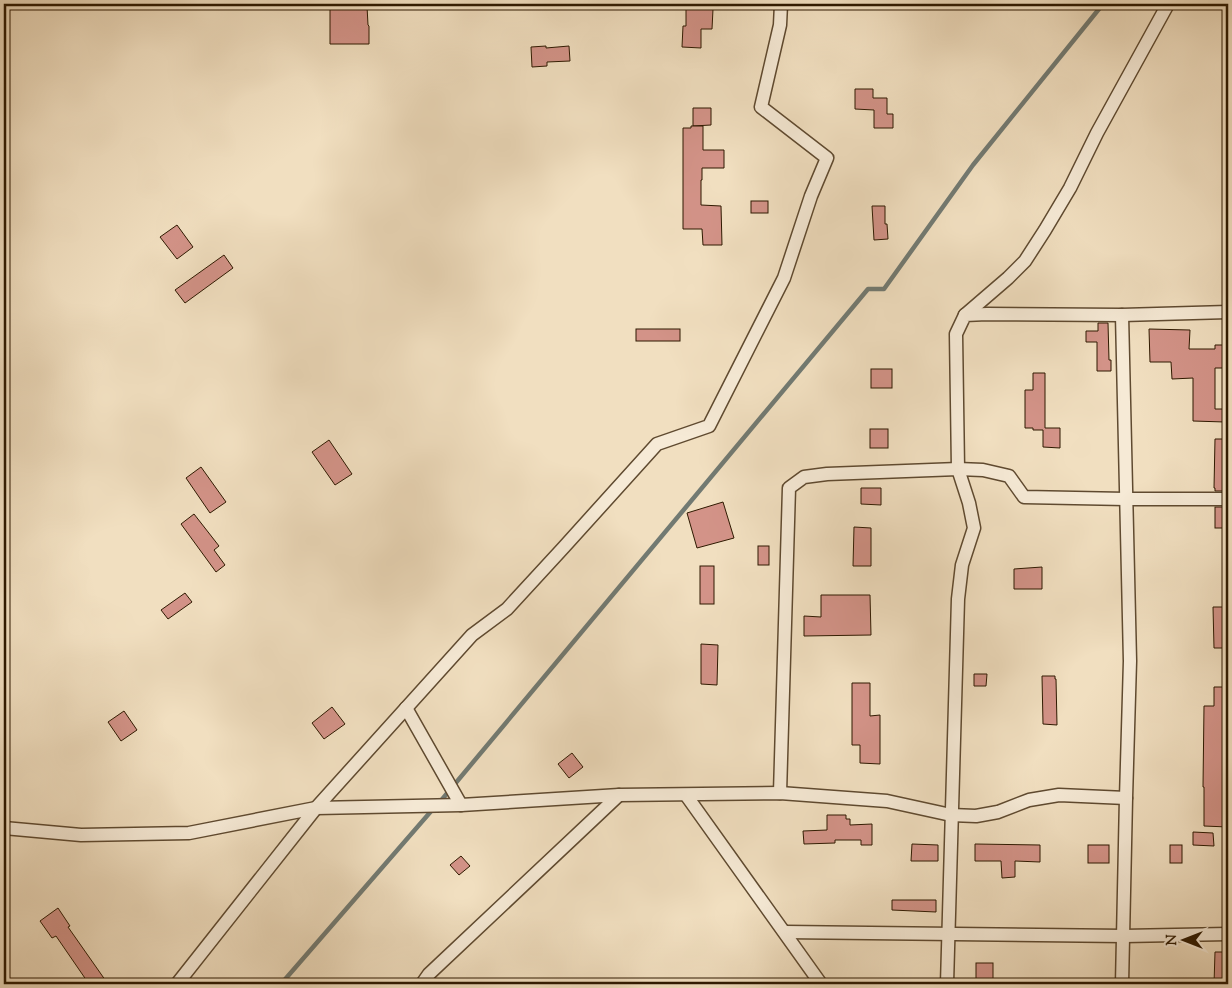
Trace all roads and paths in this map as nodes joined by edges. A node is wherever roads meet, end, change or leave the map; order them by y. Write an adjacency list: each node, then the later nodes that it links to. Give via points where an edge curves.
1 (781, 4): 9 (street, via 780,25 761,107 827,158 784,278 709,426 657,444 506,609 472,635)
2 (1168, 4): 4 (street, via 1070,188 1025,261)
3 (1228, 312): 5 (street)
4 (966, 315): 5 (street); 6 (street, via 956,334)
5 (1122, 315): 7 (street)
6 (958, 468): 7 (street, via 1009,476 1024,497); 10 (street, via 827,474 804,477 789,488); 16 (street, via 974,528 962,565 958,599)
7 (1126, 499): 8 (street); 13 (street, via 1130,661)
8 (1228, 499)
9 (406, 708): 14 (street); 15 (street)
10 (780, 793): 12 (street); 16 (street, via 887,801)
11 (619, 795): 12 (street); 14 (street); 23 (street)
12 (686, 795): 18 (street)
13 (1126, 798): 16 (street, via 1059,795 1029,800 998,812 976,816); 21 (street)
14 (461, 805): 15 (street)
15 (316, 808): 17 (street, via 189,833 81,835); 22 (street)
16 (951, 815): 19 (street)
17 (4, 828)
18 (785, 932): 19 (street); 24 (street)
19 (948, 934): 21 (street); 25 (street)
20 (1228, 934): 21 (street)
21 (1124, 936): 26 (street)
22 (177, 984)
23 (422, 984)
24 (821, 984)
25 (947, 984)
26 (1122, 984)

